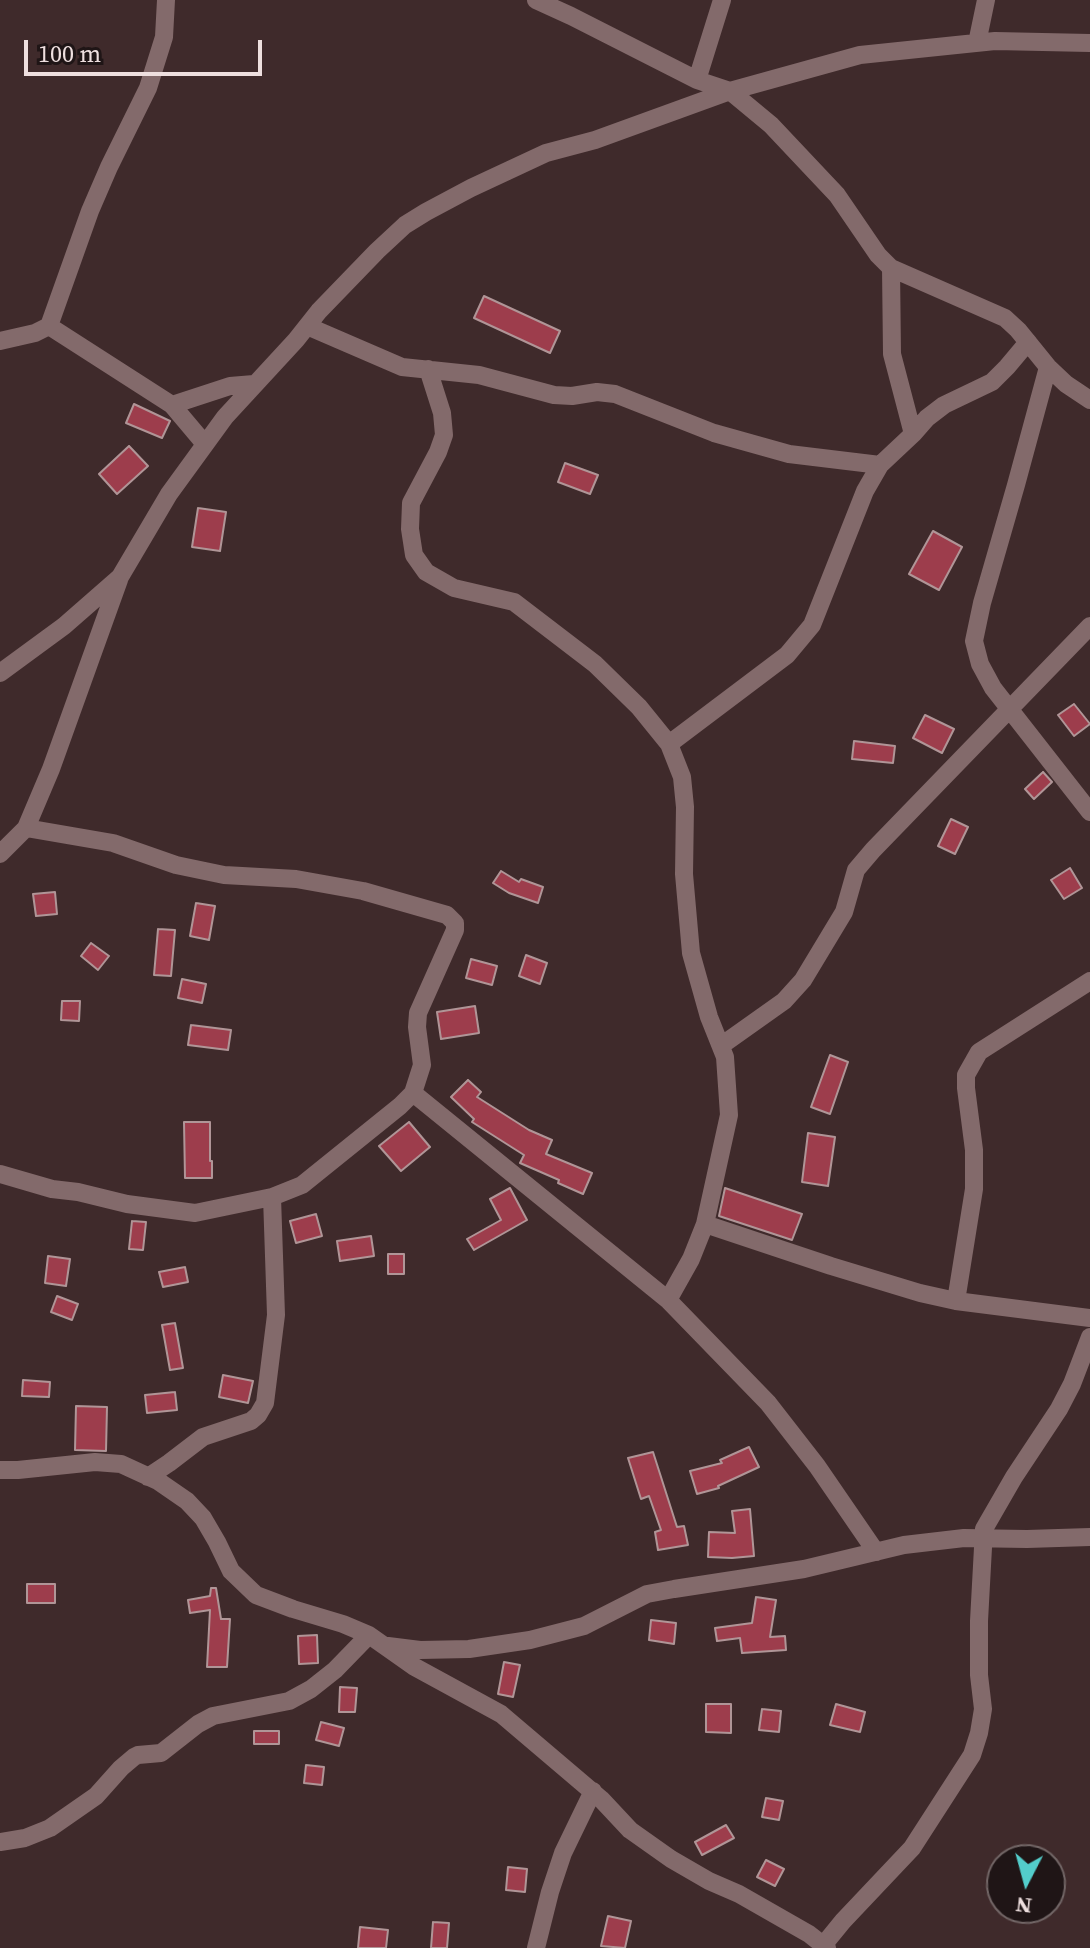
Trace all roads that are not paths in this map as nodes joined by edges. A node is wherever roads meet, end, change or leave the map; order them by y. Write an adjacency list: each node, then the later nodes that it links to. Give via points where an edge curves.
1 (166, 0): 10 (street, via 164,37 148,88 90,211)
2 (536, 0): 7 (street)
3 (722, 0): 7 (street)
4 (986, 0): 5 (street)
5 (977, 43): 6 (street); 8 (street, via 860,55)
6 (1090, 43)
7 (697, 80): 8 (street)
8 (730, 91): 9 (street, via 771,125 837,195); 11 (street, via 546,153 426,212 377,251)
9 (891, 268): 13 (street, via 1005,318); 19 (street, via 892,354)
10 (49, 326): 12 (street); 18 (street)
11 (307, 326): 15 (street, via 402,367); 16 (street)
12 (0, 341)
13 (1028, 342): 14 (street); 19 (street, via 992,382 944,405)
14 (1048, 367): 17 (street); 25 (street, via 974,641 980,664)
15 (428, 369): 21 (street, via 479,375 554,395 615,394 774,450); 26 (street, via 444,435 411,503 414,555 426,572 454,588 514,602 595,664)
16 (254, 384): 18 (street, via 230,386); 20 (street)
17 (1090, 400)
18 (172, 405): 20 (street)
19 (913, 434): 21 (street)
20 (204, 443): 22 (street)
21 (880, 465): 26 (street, via 812,625 787,655)
22 (120, 577): 24 (street); 28 (street)
23 (1090, 626): 25 (street)
24 (0, 673)
25 (1008, 710): 27 (street); 31 (street, via 856,870 844,912 803,980 784,1001)
26 (669, 744): 31 (street, via 682,777 691,953)
27 (1090, 812)
28 (26, 828): 29 (street); 32 (street, via 113,843 224,875 296,879 363,891 447,915 455,930 418,1013 422,1065)
29 (0, 854)
30 (1090, 981): 37 (street, via 979,1052 966,1075 974,1189)
31 (722, 1045): 35 (street, via 729,1115)
32 (413, 1093): 34 (street, via 302,1185); 36 (street)
33 (0, 1174): 34 (street, via 52,1189 195,1213)
34 (272, 1197): 41 (street, via 276,1315 265,1403 251,1421 203,1437)
35 (705, 1224): 36 (street); 37 (street)
36 (668, 1300): 44 (street, via 768,1403)
37 (956, 1301): 38 (street)
38 (1090, 1318)
39 (1090, 1337): 43 (street, via 1059,1409 993,1512)
40 (0, 1470): 41 (street, via 95,1462 121,1464)
41 (148, 1477): 45 (street, via 187,1501 203,1518 231,1571 256,1595)
42 (1090, 1537): 43 (street)
43 (983, 1539): 44 (street); 48 (street, via 983,1709 972,1755 912,1848)
44 (876, 1552): 45 (street, via 647,1594 584,1626 530,1640 420,1650)
45 (377, 1641): 46 (street, via 501,1714); 47 (street, via 289,1701 213,1716 161,1753 134,1757 96,1796 50,1828)
46 (593, 1791): 48 (street, via 630,1830 671,1859 798,1927); 49 (street, via 563,1853)
47 (0, 1842)
48 (824, 1947)
49 (536, 1948)

